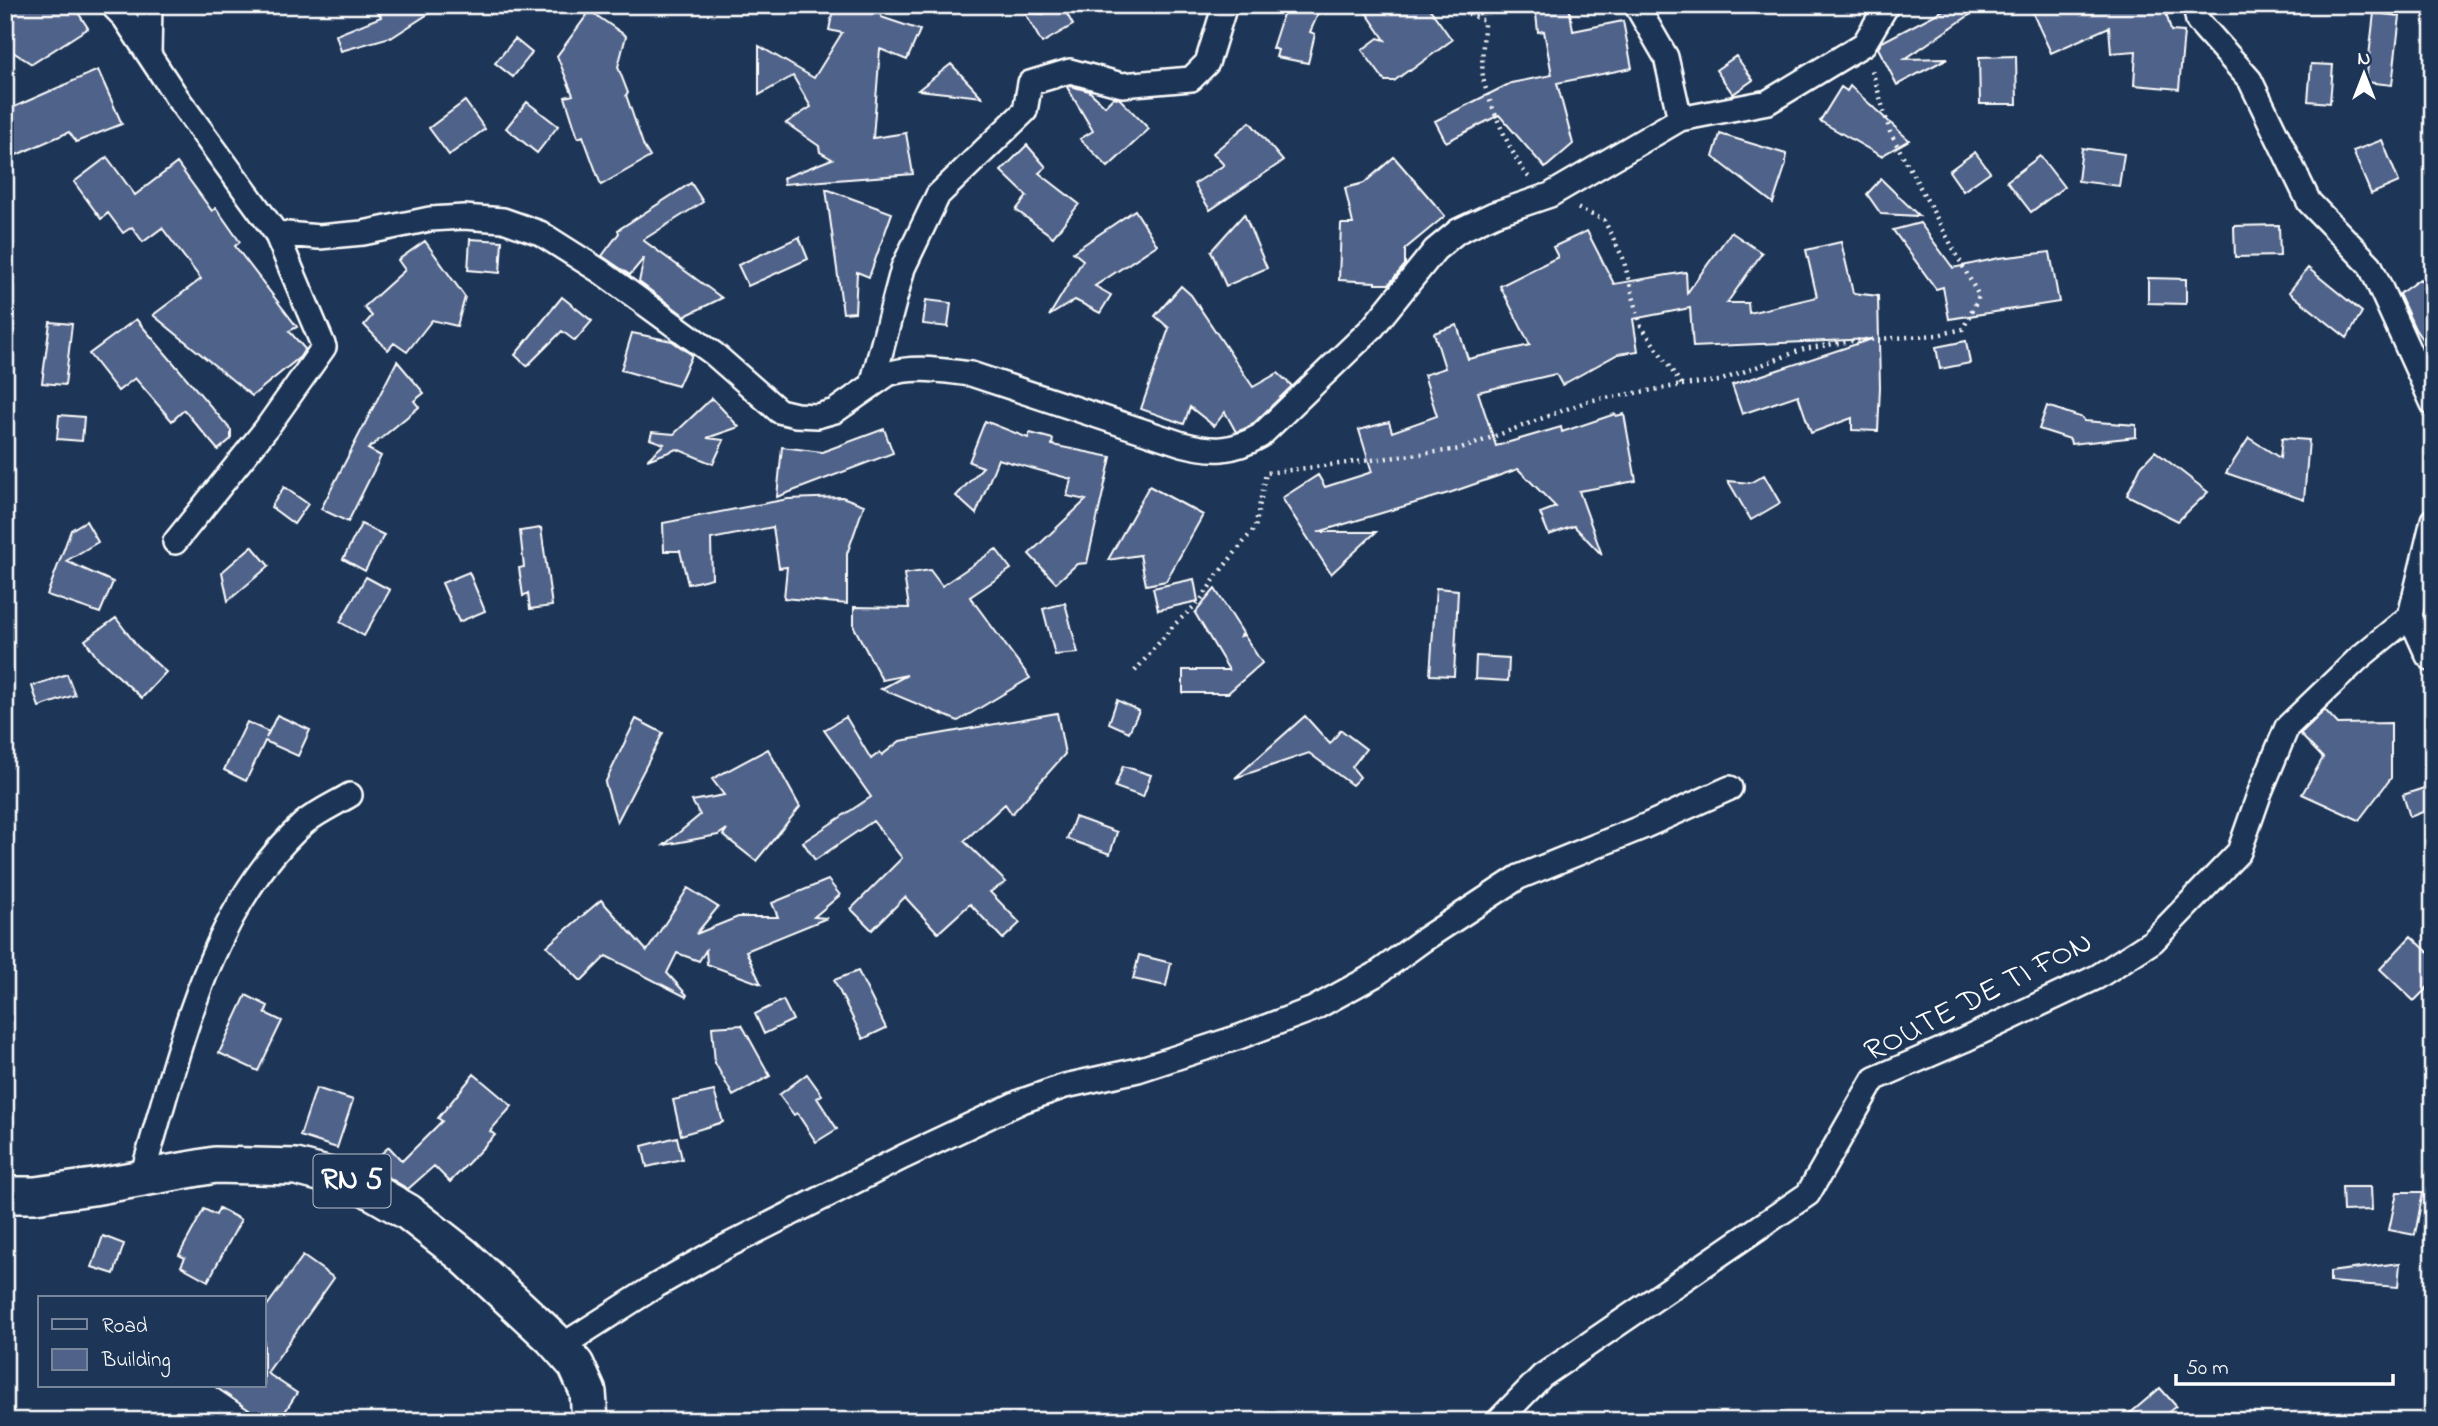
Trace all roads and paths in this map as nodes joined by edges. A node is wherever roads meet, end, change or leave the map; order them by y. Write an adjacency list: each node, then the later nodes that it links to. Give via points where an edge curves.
1 (112, 5): 9 (street)
2 (150, 5): 9 (street)
3 (1225, 5): 13 (street, via 1206,63 1191,79 1122,85 1070,71 1030,83 1026,111 938,194 903,268)
4 (1449, 5): 11 (path, via 1484,21 1483,79 1522,171)
5 (1636, 5): 10 (street, via 1667,57)
6 (1887, 5): 8 (street)
7 (2195, 5): 15 (street, via 2198,21 2250,80 2309,202 2370,265)
8 (1864, 44): 10 (street, via 1768,102); 14 (path, via 1890,132 1979,296 1963,329 1804,349 1719,381)
9 (149, 55): 12 (street)
10 (1680, 120): 11 (street)
11 (1549, 195): 13 (street, via 1458,231 1435,250 1373,327 1260,436 1242,446 1201,449 1182,444 971,374 898,371); 14 (path, via 1604,220 1623,258 1642,326)
12 (276, 233): 13 (street, via 319,237 430,219 503,220 540,233 600,271 714,354 779,411 817,416 835,411); 17 (street, via 324,348)
13 (872, 384)
14 (1682, 386): 20 (path, via 1588,401 1461,449 1266,473 1255,528 1200,601)
15 (2433, 404)
16 (2433, 520): 18 (street)
17 (175, 542)
18 (2410, 616): 19 (street); 27 (street, ROUTE DE TI FON, via 2287,727 2239,852 2153,941 2097,977 1874,1079 1808,1194 1542,1377)
19 (2433, 660)
20 (1135, 671)
21 (1730, 788): 25 (street, via 1519,877 1375,975 1312,1009 1138,1070 1022,1101 903,1157 715,1252)
22 (350, 795): 23 (street, via 307,821 278,849 233,914 200,988)
23 (141, 1179): 24 (main road, RN 5, via 35,1195); 25 (main road, RN 5, via 215,1165 296,1167 358,1183 408,1212 463,1255)
24 (5, 1195)
25 (560, 1347): 26 (main road, RN 5, via 576,1365 588,1392)
26 (590, 1421)
27 (1498, 1421)

